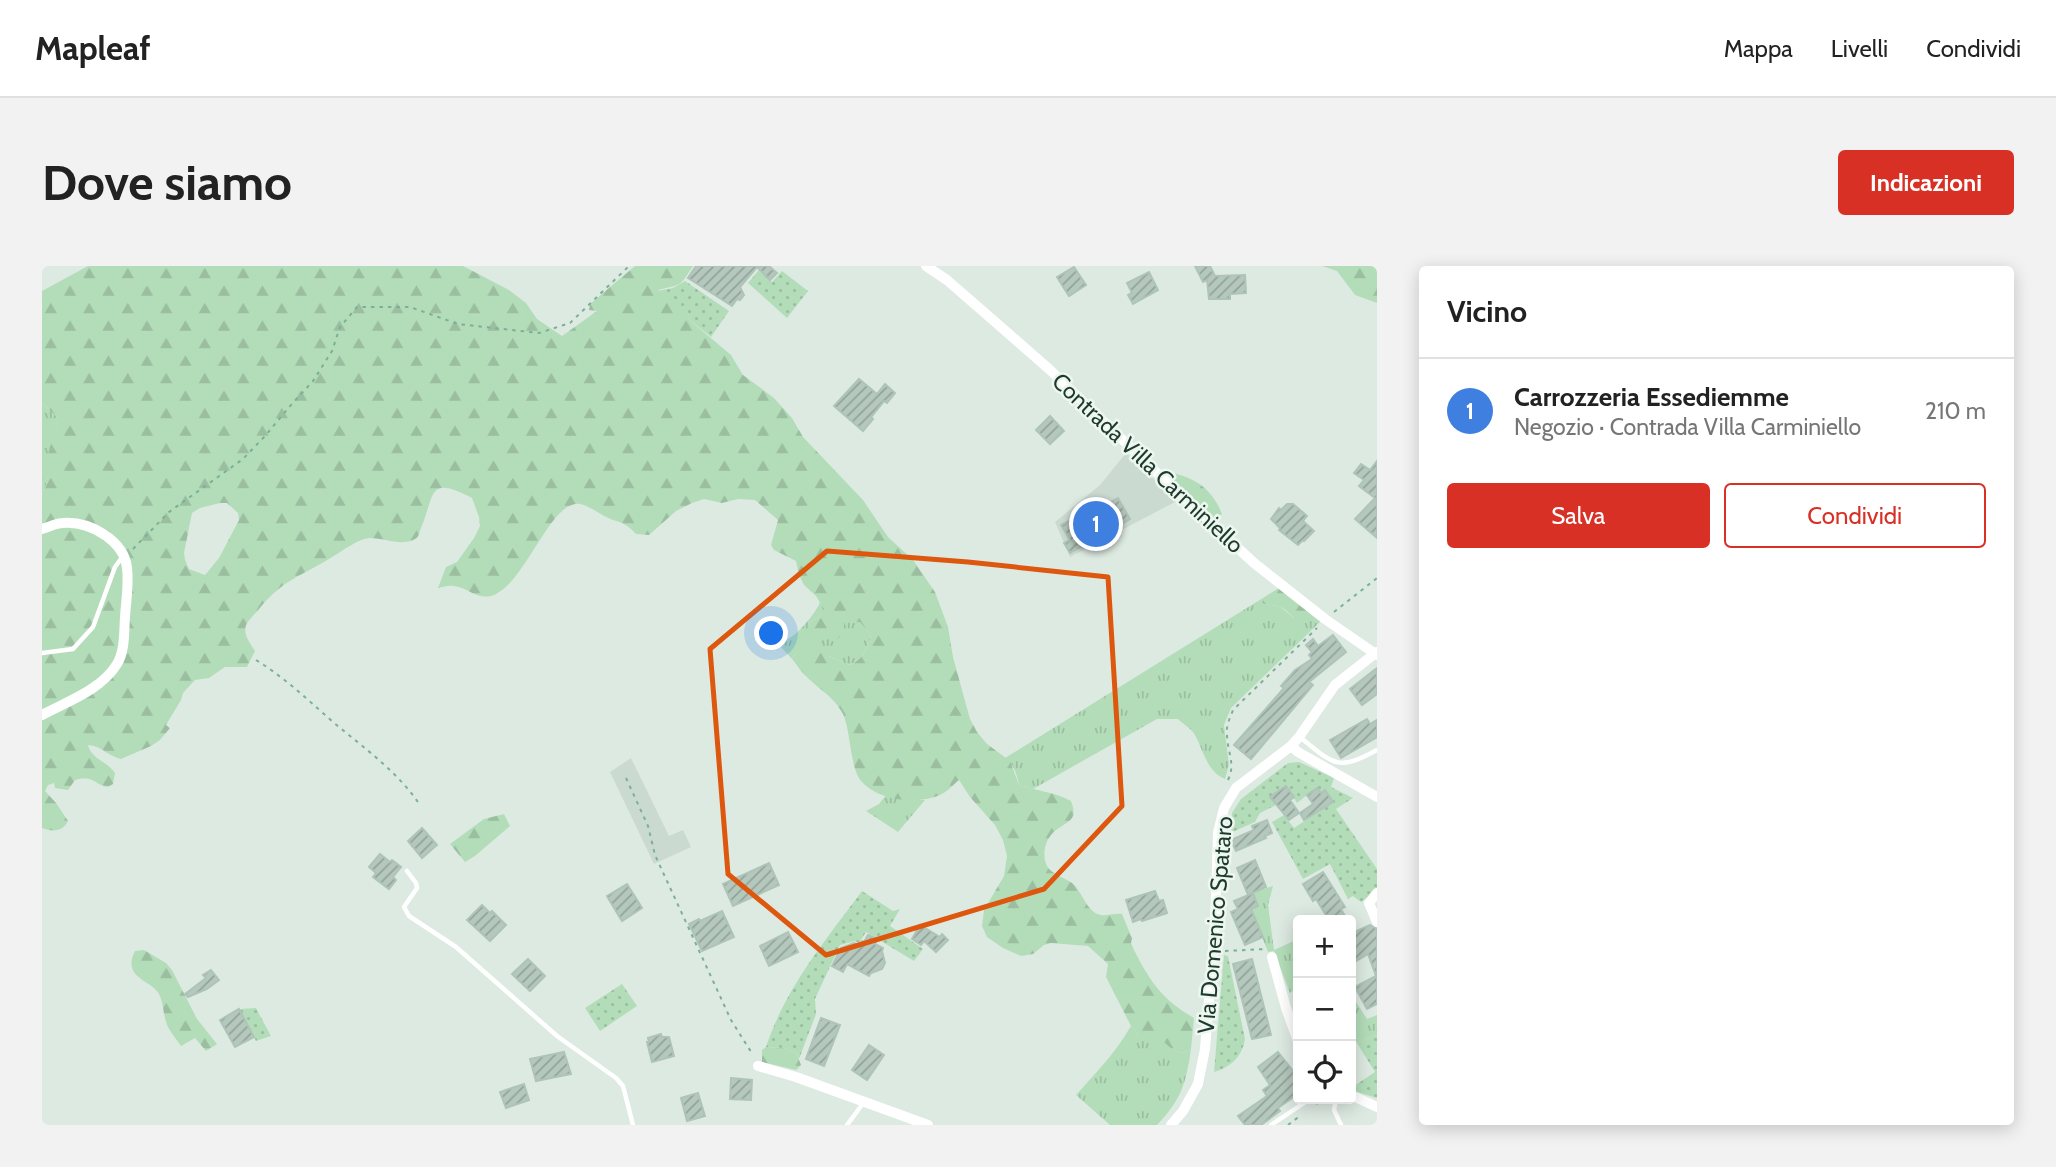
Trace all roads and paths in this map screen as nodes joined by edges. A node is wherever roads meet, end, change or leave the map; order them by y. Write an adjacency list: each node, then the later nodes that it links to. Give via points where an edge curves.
1 (629, 266): 4 (path, via 570,323 539,333 458,324 410,307 357,307 340,327 332,351 313,381 243,459 169,512 133,549)
2 (926, 266): 6 (street, Contrada Villa Carminiello, via 1040,361 1254,563)
3 (42, 529): 4 (street, via 60,523 94,529)
4 (122, 552): 7 (lane, via 93,627 73,649); 10 (street, via 127,568 119,661 96,687)
5 (1377, 578): 6 (path)
6 (1325, 620): 8 (street, Contrada Villa Carminiello); 15 (path, via 1233,710 1227,733 1233,766)
7 (42, 653)
8 (1376, 653): 11 (street, Via Domenico Spataro, via 1335,685)
9 (256, 660): 17 (path, via 370,751)
10 (42, 715)
11 (1299, 737): 12 (street, Via Domenico Spataro); 13 (lane, via 1339,764)
12 (1291, 746): 16 (street); 33 (street, Via Domenico Spataro, via 1236,788 1224,808 1218,833 1216,926 1205,1049 1198,1084)
13 (1377, 750)
14 (626, 778): 24 (path, via 648,826 655,855 731,1020)
15 (1226, 785)
16 (1377, 797)
17 (420, 805)
18 (407, 871): 30 (lane, via 417,888 404,907 408,916 456,947 557,1036 616,1078 623,1086)
19 (1377, 893): 20 (street, via 1369,903)
20 (1377, 922)
21 (1225, 951): 22 (path)
22 (1269, 953): 23 (street)
23 (1293, 1027)
24 (756, 1061): 26 (street)
25 (1356, 1097): 29 (street)
26 (864, 1101): 31 (lane); 32 (street)
27 (1302, 1104): 34 (lane)
28 (1335, 1104): 35 (lane)
29 (1377, 1107)
30 (633, 1125)
31 (847, 1125)
32 (928, 1125)
33 (1171, 1125)
34 (1271, 1125)
35 (1341, 1125)

